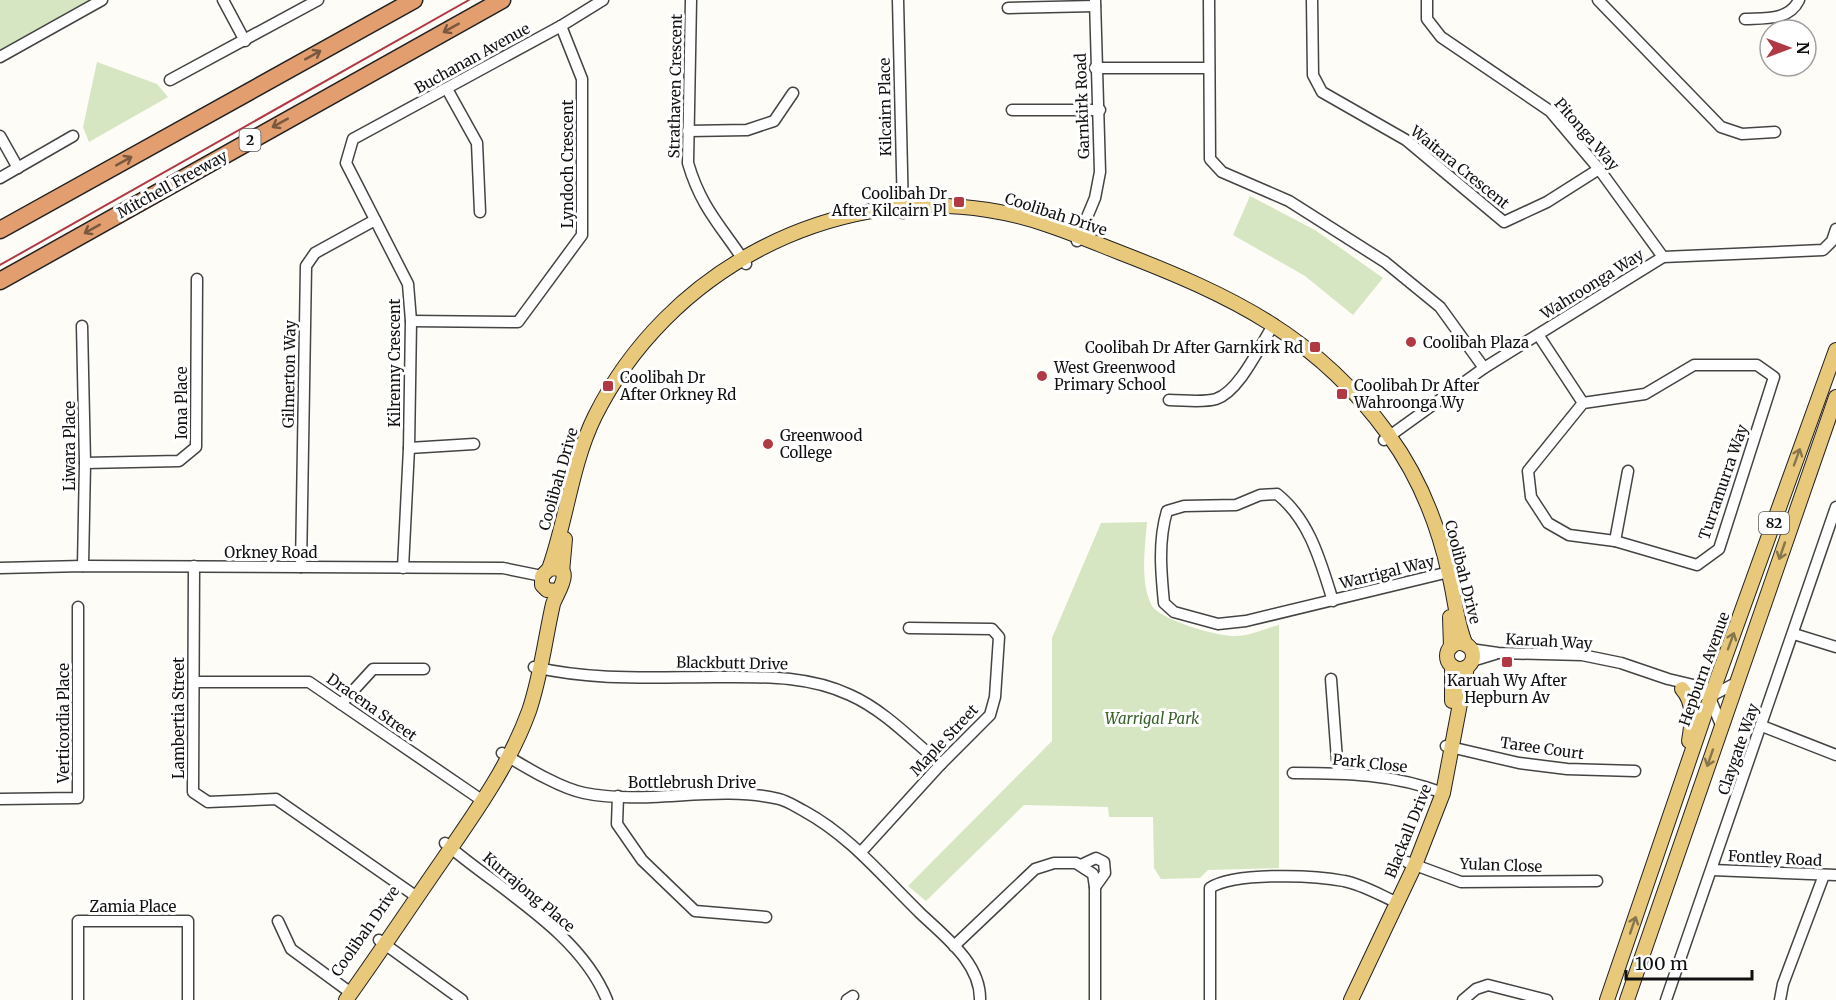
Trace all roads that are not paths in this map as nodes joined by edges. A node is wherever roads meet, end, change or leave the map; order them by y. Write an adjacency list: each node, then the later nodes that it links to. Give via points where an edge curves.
1 (102, 0): 19 (street)
2 (223, 0): 18 (street)
3 (318, 0): 18 (street)
4 (414, 0): 39 (highway, one-way to 4)
5 (502, 0): 44 (highway, Mitchell Freeway / 2, one-way to 44)
6 (603, 0): 17 (street, Buchanan Avenue)
7 (692, 0): 27 (street, Strathaven Crescent)
8 (898, 0): 35 (street, Kilcairn Place)
9 (1209, 0): 21 (street)
10 (1312, 0): 33 (street, Waitara Crescent, via 1313,75 1322,92 1406,140 1504,222 1547,202)
11 (1427, 0): 33 (street, Pitonga Way, via 1427,19 1441,37 1550,111)
12 (1598, 0): 28 (street, via 1721,127 1742,134)
13 (1798, 0): 16 (street, via 1780,17)
14 (1095, 3): 15 (street); 20 (street, Garnkirk Road)
15 (1008, 8)
16 (1745, 19)
17 (561, 26): 23 (street, Buchanan Avenue); 45 (street, Lyndoch Crescent, via 582,79 582,234 518,322)
18 (245, 41): 22 (street)
19 (0, 57)
20 (1095, 68): 21 (street); 26 (street, Garnkirk Road)
21 (1209, 68): 50 (street, via 1210,159 1222,172 1289,201 1385,262 1440,307)
22 (170, 80)
23 (447, 89): 31 (street, Buchanan Avenue); 36 (street, via 477,143)
24 (793, 93): 27 (street, via 774,121 747,130)
25 (1012, 110): 26 (street)
26 (1100, 111): 40 (street, Garnkirk Road, via 1099,185)
27 (688, 131): 42 (street, Strathaven Crescent, via 688,163 695,188 710,217)
28 (1775, 132)
29 (0, 136): 32 (street)
30 (73, 136): 32 (street)
31 (353, 139): 37 (street, Kilrenny Crescent, via 346,163)
32 (18, 168): 34 (street)
33 (1599, 169): 41 (street, Pitonga Way)
34 (0, 178)
35 (903, 209): 40 (main road, Coolibah Drive, via 997,218); 42 (main road, Coolibah Drive, via 819,230)
36 (480, 212)
37 (375, 220): 45 (street, Kilrenny Crescent, via 408,284); 63 (street, Gilmerton Way, via 315,253 306,266)
38 (1836, 229): 41 (street, Wahroonga Way, via 1823,250)
39 (0, 230)
40 (1078, 239): 47 (main road, Coolibah Drive)
41 (1663, 257): 48 (street, Wahroonga Way)
42 (744, 261): 67 (main road, Coolibah Drive, via 680,315 646,352 613,400 581,469)
43 (197, 279): 57 (street, Iona Place, via 196,447 179,461)
44 (0, 281)
45 (411, 321): 56 (street, Kilrenny Crescent)
46 (82, 326): 57 (street, Liwara Place)
47 (1271, 328): 52 (street, via 1236,385 1224,395 1208,400); 54 (main road, Coolibah Drive, via 1339,386)
48 (1539, 336): 50 (street, Wahroonga Way); 53 (street)
49 (1836, 350): 83 (main road, Hepburn Avenue / 82, one-way to 49)
50 (1484, 368): 54 (street, Wahroonga Way)
51 (1836, 397): 81 (main road, 82, one-way to 81)
52 (1169, 400)
53 (1583, 403): 60 (street, Turramurra Way, via 1528,471 1531,497 1548,523 1569,535); 60 (street, Turramurra Way, via 1645,394 1694,364 1757,364 1774,377 1719,549 1696,565)
54 (1387, 438): 66 (main road, Coolibah Drive, via 1418,502)
55 (474, 444): 56 (street)
56 (409, 448): 65 (street, Kilrenny Crescent)
57 (84, 463): 61 (street, Liwara Place)
58 (1628, 471): 60 (street)
59 (1836, 507): 71 (street, Claygate Way)
60 (1615, 541)
61 (83, 566): 62 (street, Orkney Road); 64 (street, Orkney Road)
62 (194, 566): 63 (street, Orkney Road); 80 (street, Lambertia Street)
63 (301, 567): 65 (street, Orkney Road)
64 (0, 568)
65 (403, 568): 67 (street, Orkney Road, via 503,568)
66 (1445, 573): 68 (street, Warrigal Way); 72 (main road, Coolibah Drive); 74 (main road, Coolibah Drive)
67 (551, 579): 76 (main road, Coolibah Drive)
68 (1333, 601): 68 (street, Warrigal Way, via 1317,551 1290,504 1277,494 1260,495 1236,505 1184,506 1167,511 1161,565 1164,603 1174,612 1218,624)
69 (78, 607): 98 (street, Verticordia Place, via 78,798)
70 (909, 628): 90 (street, Maple Street, via 992,629 999,637 990,716)
71 (1794, 634): 73 (street); 86 (street, Claygate Way)
72 (1452, 647): 74 (main road, via 1458,644); 75 (main road, Coolibah Drive, via 1448,655)
73 (1836, 647)
74 (1469, 655): 75 (main road, via 1458,669); 79 (street, Karuah Way, via 1582,655); 87 (main road, Blackall Drive)
75 (1452, 666): 87 (main road, Blackall Drive)
76 (537, 668): 88 (main road, Coolibah Drive, via 529,710); 90 (street, Blackbutt Drive, via 601,678 783,676 816,683 852,695)
77 (424, 669): 84 (street, via 373,669)
78 (1331, 679): 93 (street)
79 (1668, 679): 82 (street, Karuah Way); 83 (street, Karuah Way, via 1706,688)
80 (194, 682): 84 (street, Dracena Street, via 309,682); 108 (street, Lambertia Street, via 193,792 208,802 276,799)
81 (1736, 683): 83 (street); 85 (main road, 82)
82 (1682, 688): 83 (street, Karuah Way); 97 (main road, via 1689,696 1692,721 1677,777)
83 (1711, 696): 85 (street); 97 (main road, Hepburn Avenue / 82)
84 (340, 704): 96 (street, Dracena Street)
85 (1721, 725): 128 (main road, 82, one-way to 128)
86 (1762, 726): 89 (street); 103 (street, Claygate Way)
87 (1450, 747): 91 (street, Taree Court, via 1519,763); 94 (main road, Blackall Drive)
88 (506, 755): 95 (street, Bottlebrush Drive, via 573,790); 96 (main road, Coolibah Drive)
89 (1836, 755)
90 (941, 764): 100 (street, Maple Street)
91 (1635, 771)
92 (1293, 773): 93 (street, Park Close)
93 (1338, 773): 94 (street, Park Close, via 1399,778)
94 (1439, 791): 101 (main road, Blackall Drive)
95 (618, 796): 100 (street, Bottlebrush Drive, via 734,794 781,799 824,822); 110 (street, via 617,824 642,860 695,911)
96 (480, 799): 99 (main road, Coolibah Drive)
97 (1676, 799): 127 (main road, Hepburn Avenue / 82, one-way to 97)
98 (0, 800)
99 (448, 846): 108 (main road, Coolibah Drive); 119 (street, Kurrajong Place, via 552,926 586,965)
100 (861, 852): 113 (street, Bottlebrush Drive)
101 (1411, 863): 106 (street, Yulan Close, via 1461,882); 109 (main road, Blackall Drive)
102 (1081, 865): 107 (street, via 1093,874); 107 (street, via 1096,858 1104,862 1105,873); 113 (street, via 1054,863 1035,869)
103 (1712, 870): 104 (street, Fontley Road); 129 (street, Claygate Way)
104 (1824, 875): 105 (street, Fontley Road); 130 (street)
105 (1836, 875)
106 (1597, 881)
107 (1095, 887): 121 (street)
108 (414, 895): 112 (main road, Coolibah Drive)
109 (1392, 900): 122 (street, via 1345,881 1263,876 1220,881 1210,888); 123 (main road, Blackall Drive); 124 (main road, Blackall Drive)
110 (766, 917)
111 (279, 921): 114 (street, via 291,949)
112 (381, 942): 114 (main road, Coolibah Drive); 118 (street)
113 (954, 946): 120 (street, Bottlebrush Drive, via 970,966)
114 (348, 994): 117 (main road, Coolibah Drive)
115 (78, 1000): 116 (street, Zamia Place, via 78,921 188,921)
116 (188, 1000)
117 (337, 1000)
118 (462, 1000)
119 (607, 1000)
120 (980, 1000)
121 (1095, 1000)
122 (1210, 1000)
123 (1344, 1000)
124 (1351, 1000)
125 (1463, 1000): 126 (street, via 1488,985)
126 (1547, 1000)
127 (1607, 1000)
128 (1627, 1000)
129 (1666, 1000)
130 (1780, 1000)

